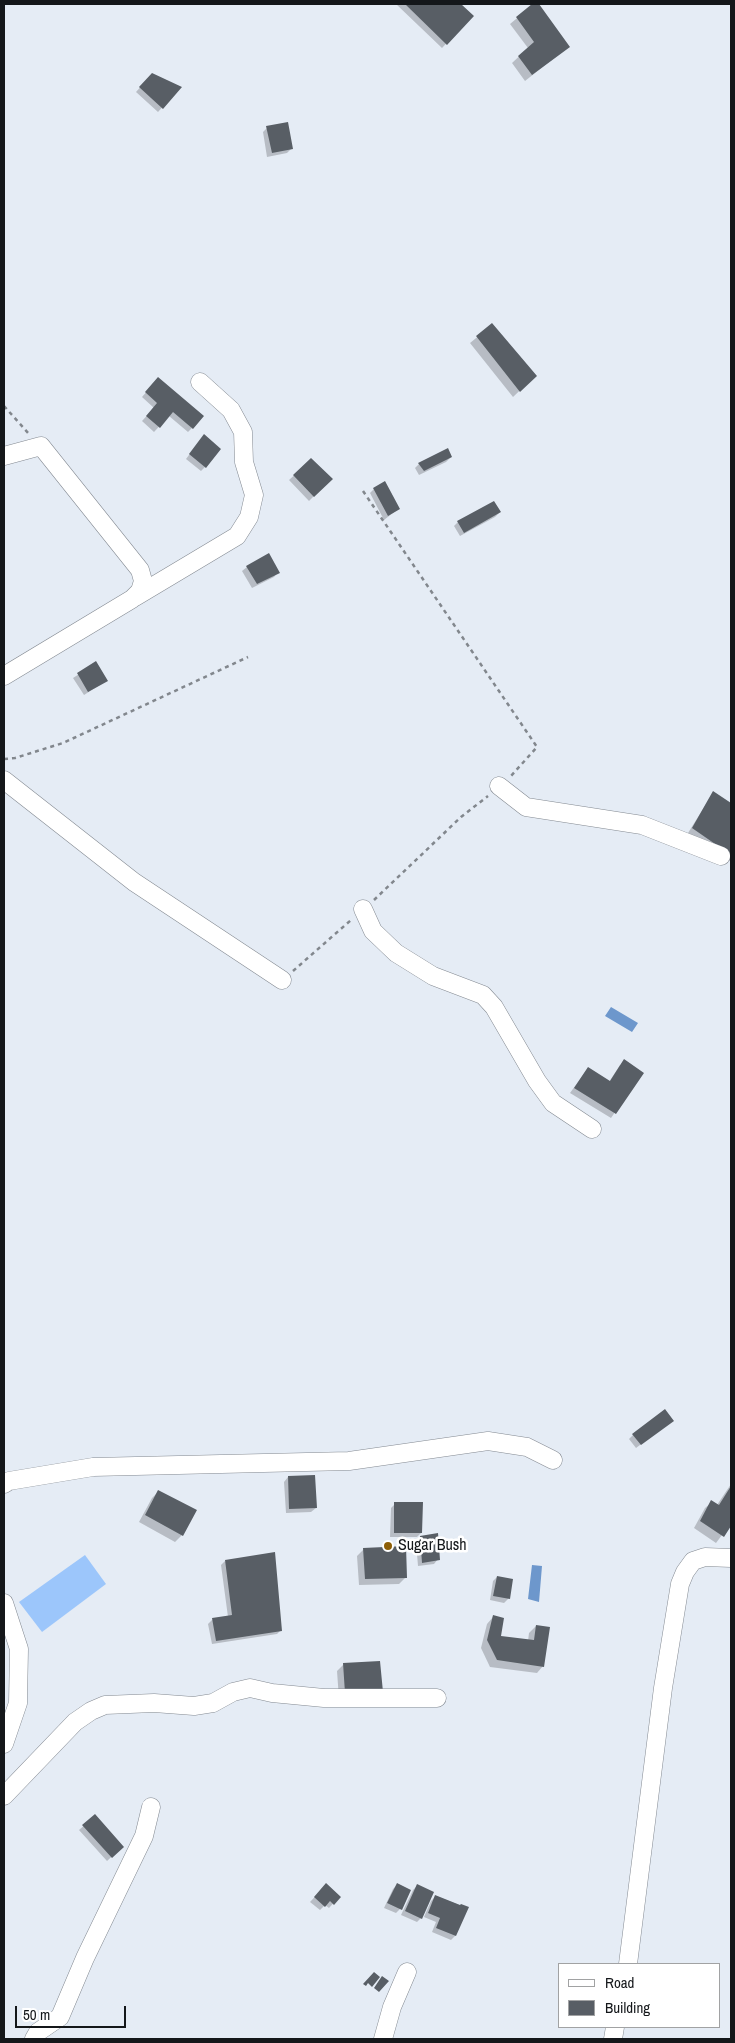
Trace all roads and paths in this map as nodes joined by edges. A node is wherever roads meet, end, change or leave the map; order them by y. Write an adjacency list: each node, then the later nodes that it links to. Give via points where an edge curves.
1 (200, 382): 6 (street, via 230,410 243,432 244,462 254,495 249,517 237,536)
2 (4, 406): 3 (path)
3 (41, 446): 4 (street); 6 (street, via 140,570 143,581 140,591)
4 (4, 456)
5 (363, 491): 11 (path, via 537,747)
6 (132, 599): 8 (street)
7 (248, 657): 9 (path, via 63,743)
8 (4, 676)
9 (4, 759)
10 (4, 780): 14 (street, via 134,882)
11 (499, 786): 12 (street, via 526,807 642,824); 13 (path, via 461,817)
12 (721, 856)
13 (363, 910): 14 (path); 15 (street, via 373,931 396,953 433,976 483,995 494,1007 553,1103)
14 (282, 980)
15 (592, 1129)
16 (553, 1460): 17 (street, via 527,1447 488,1441 349,1461 93,1467)
17 (4, 1484)
18 (728, 1561): 24 (street, via 705,1557 693,1561 680,1584 663,1688)
19 (4, 1603): 21 (street, via 19,1649 18,1702)
20 (437, 1698): 22 (street, via 324,1698 250,1688 233,1692 213,1703 194,1706 154,1703 106,1705 75,1722)
21 (4, 1744)
22 (4, 1796)
23 (151, 1807): 26 (street, via 144,1836 60,2017 38,2032)
24 (628, 1963)
25 (407, 1972): 27 (street)
26 (34, 2039)
27 (383, 2039)

